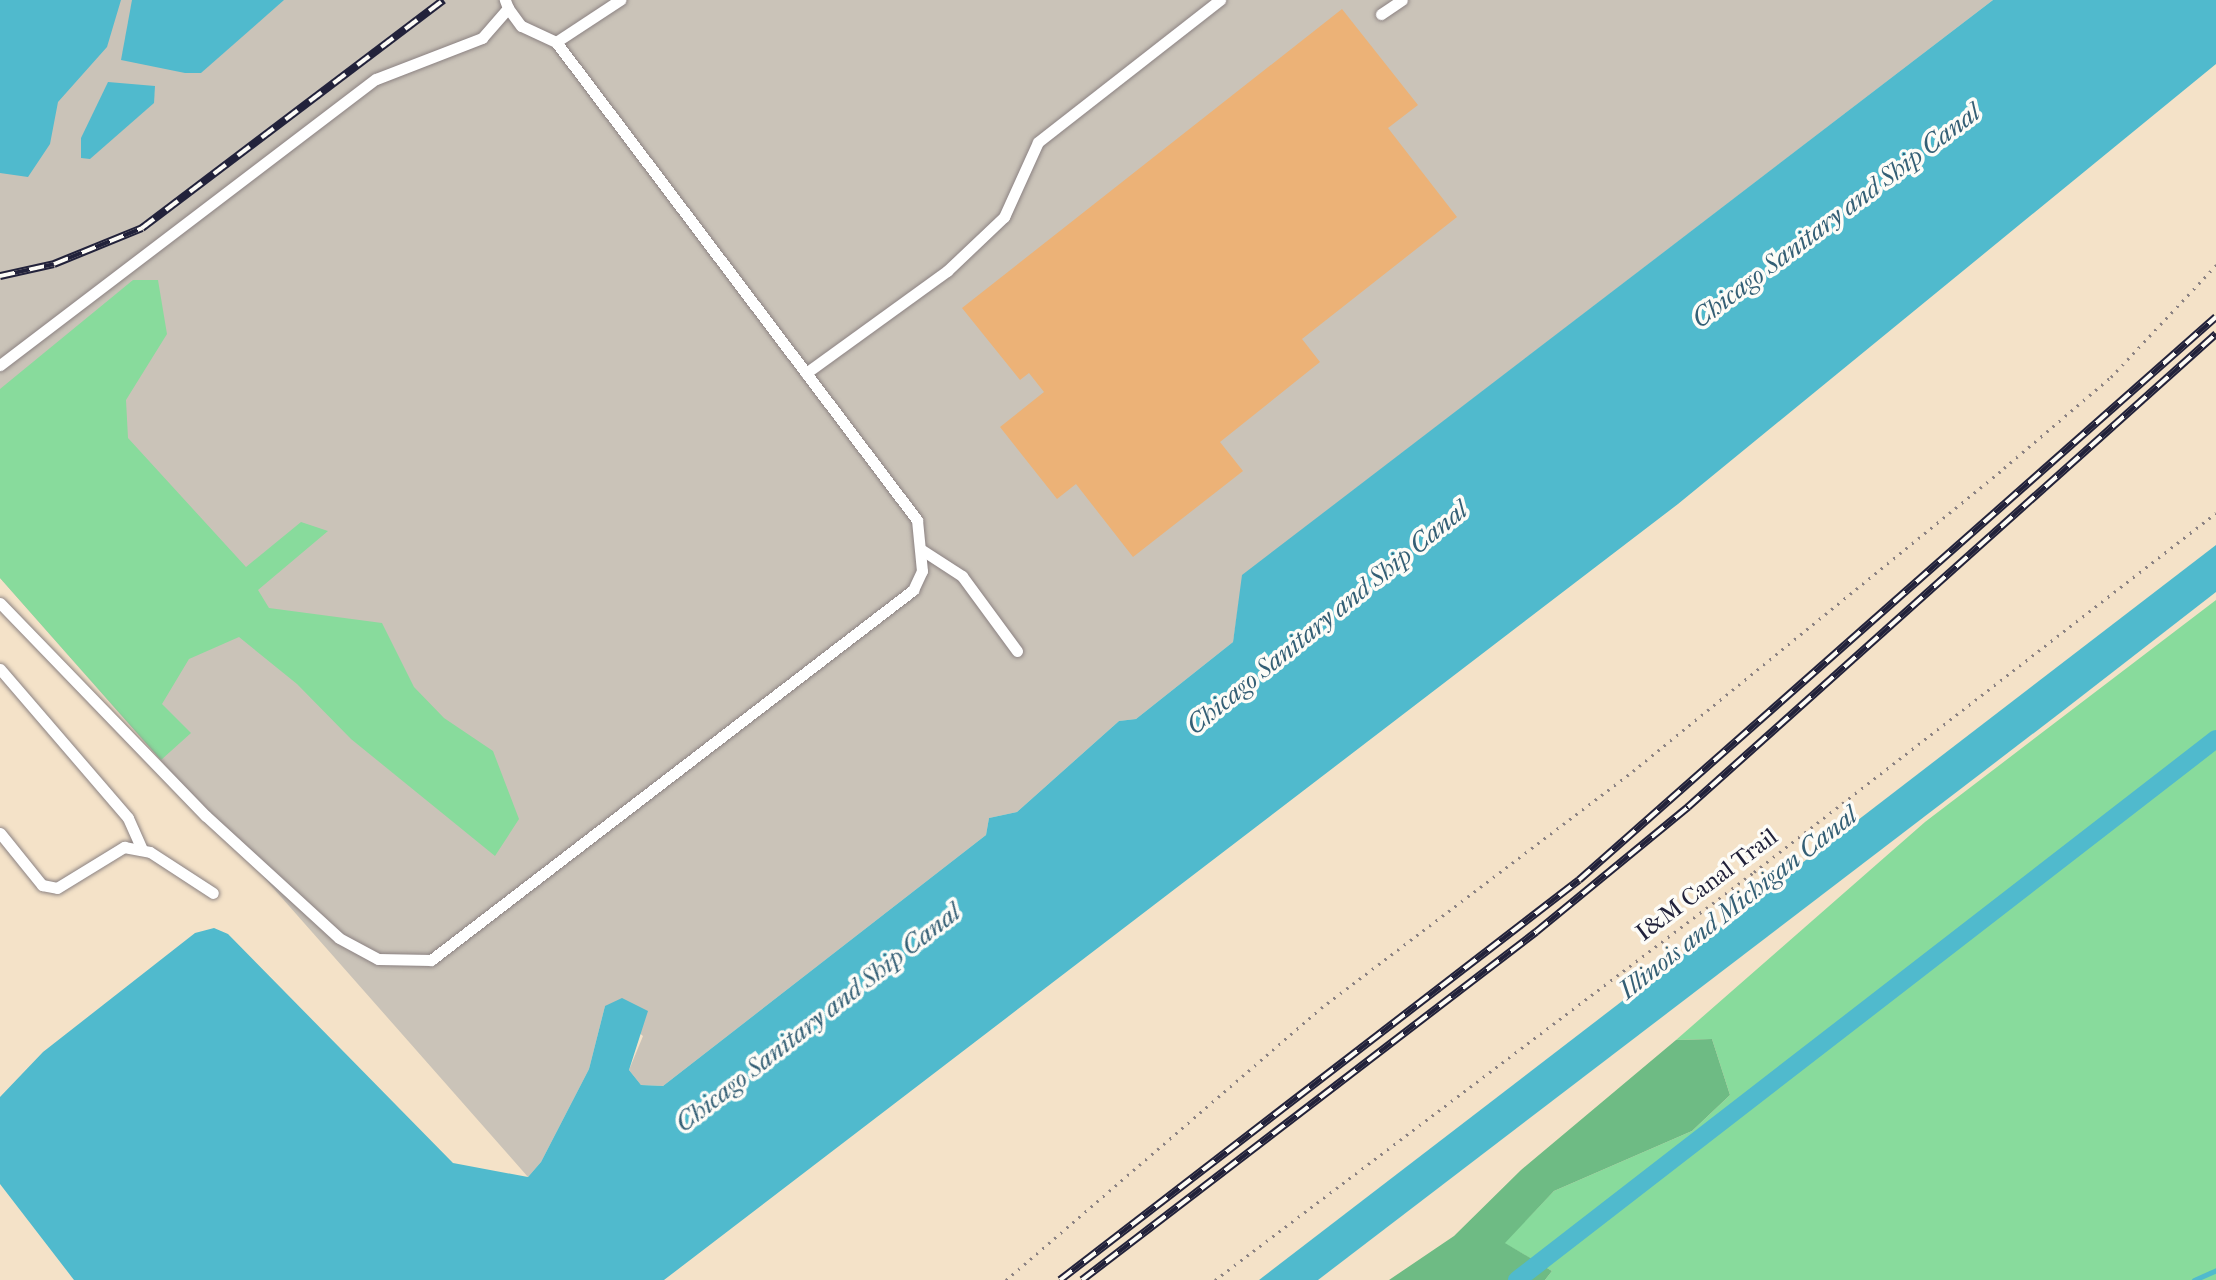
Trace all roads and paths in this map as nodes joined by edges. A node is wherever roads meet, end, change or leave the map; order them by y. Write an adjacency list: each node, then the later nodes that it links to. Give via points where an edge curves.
1 (620, 0): 6 (lane)
2 (1220, 0): 9 (lane, via 1038,142 1004,217 947,271)
3 (1402, 0): 5 (lane)
4 (506, 4): 6 (lane, via 521,26); 8 (lane, via 482,38 376,79)
5 (1381, 14)
6 (556, 42): 9 (lane)
7 (2216, 265): 18 (path, via 2111,377 2004,468 1633,771 1321,1008)
8 (0, 365)
9 (806, 373): 11 (lane, via 917,520)
10 (2216, 513): 19 (path, I&M Canal Trail)
11 (922, 550): 12 (lane, via 922,571 913,590 431,960 378,959 339,938 206,816); 13 (lane, via 962,576)
12 (0, 603)
13 (1017, 651)
14 (0, 669): 16 (lane, via 128,818)
15 (0, 833): 16 (lane, via 42,885 57,888 124,847)
16 (142, 850): 17 (lane)
17 (213, 893)
18 (1006, 1280)
19 (1215, 1280)

